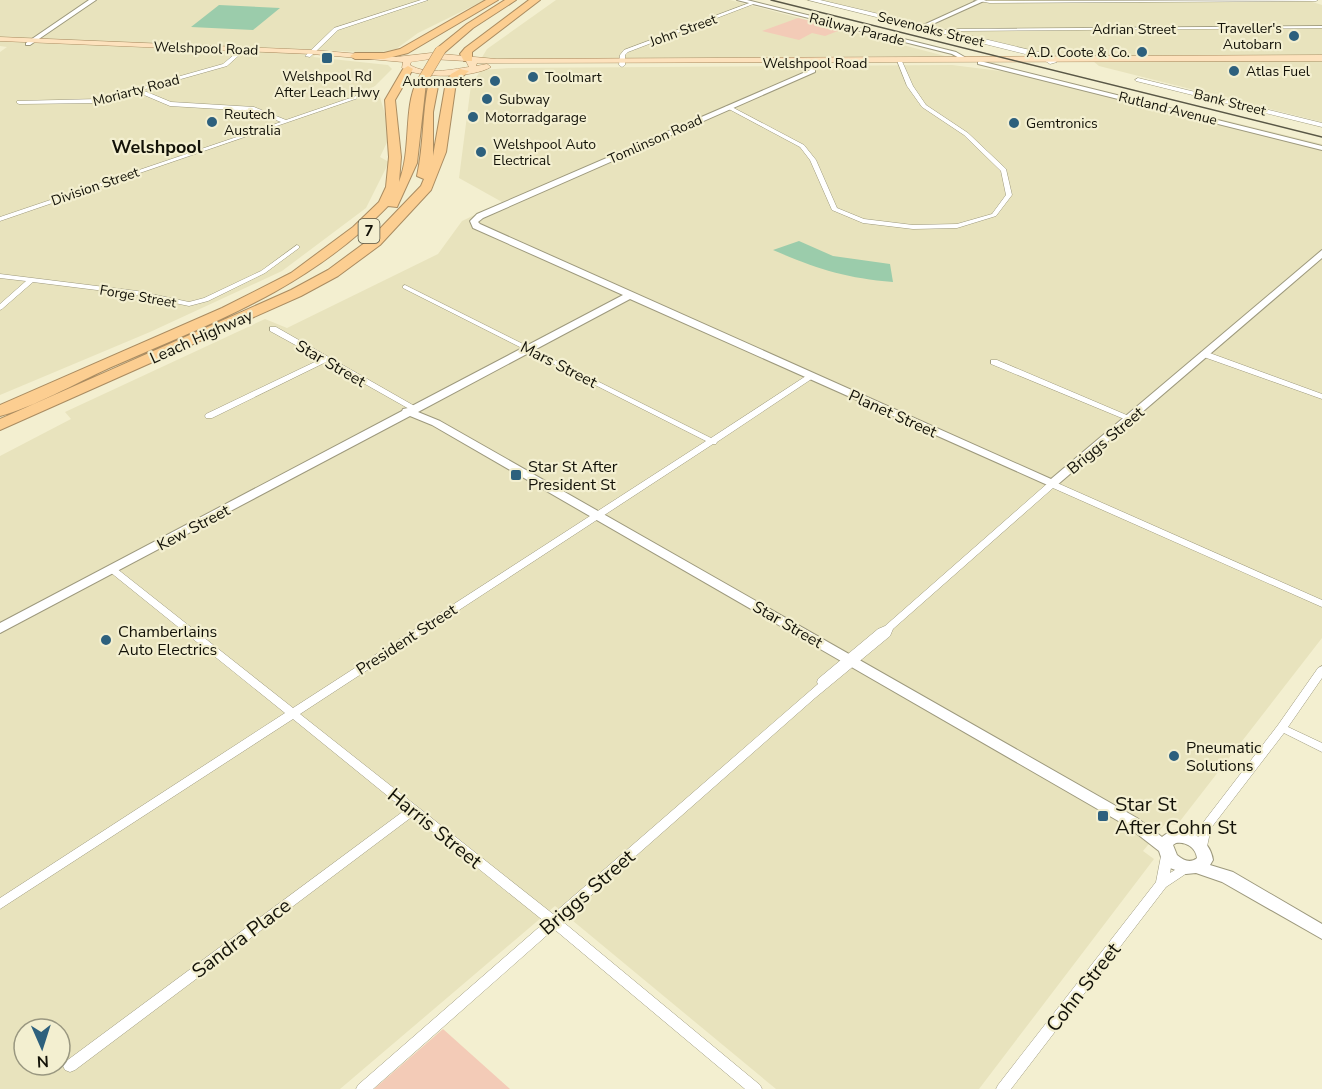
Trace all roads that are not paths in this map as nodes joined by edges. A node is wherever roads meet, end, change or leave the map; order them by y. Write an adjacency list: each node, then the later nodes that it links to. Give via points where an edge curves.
1 (93, 0): 18 (street)
2 (426, 0): 25 (street, via 336,29)
3 (493, 0): 13 (highway)
4 (511, 0): 23 (highway, 7, via 470,26)
5 (522, 0): 23 (highway, 7)
6 (535, 0): 36 (highway, 7, via 469,48 465,54)
7 (740, 0): 11 (street, Railway Parade)
8 (811, 0): 14 (main road, Sevenoaks Street)
9 (980, 0): 10 (street); 14 (street)
10 (1314, 1): 12 (street)
11 (754, 3): 20 (street, Railway Parade); 34 (street, John Street, via 626,51)
12 (1322, 3)
13 (480, 7): 26 (highway, via 404,51); 35 (highway, via 441,32)
14 (922, 27): 16 (main road, Sevenoaks Street)
15 (1322, 27): 16 (street, Adrian Street)
16 (947, 33): 21 (main road, Sevenoaks Street)
17 (0, 41): 18 (main road, Welshpool Road)
18 (36, 41): 22 (main road, Welshpool Road)
19 (258, 50): 22 (main road, Welshpool Road); 24 (main road); 25 (main road, Welshpool Road)
20 (939, 50): 28 (street, via 948,54); 29 (street, Railway Parade)
21 (1016, 50): 30 (main road, Sevenoaks Street); 33 (main road, Sevenoaks Street)
22 (242, 51): 24 (main road, Welshpool Road); 40 (street, Moriarty Road, via 225,65)
23 (445, 51): 39 (highway, 7, bridge)
24 (274, 54): 25 (main road, Welshpool Road)
25 (310, 54): 26 (main road, Welshpool Road); 35 (main road, Welshpool Road)
26 (354, 56): 35 (main road, Welshpool Road)
27 (1322, 58): 33 (main road, Welshpool Road)
28 (947, 59): 29 (main road, Welshpool Road); 32 (main road, Welshpool Road)
29 (965, 59): 30 (main road, Welshpool Road)
30 (1033, 59): 33 (main road, Welshpool Road)
31 (808, 61): 32 (main road, Welshpool Road); 34 (main road, Welshpool Road); 43 (street, Tomlinson Road, via 798,76)
32 (899, 61): 37 (main road, Welshpool Road); 43 (street, via 924,106 966,134 1004,170 1009,195 994,215 957,225 863,221 834,209 813,160 802,146)
33 (1049, 61): 37 (main road, Welshpool Road)
34 (622, 63): 36 (main road, Welshpool Road)
35 (410, 64): 36 (main road, via 437,56); 36 (main road, via 437,73); 57 (highway, 7, via 390,100 395,157 392,187 384,204 329,254 296,276)
36 (468, 65): 49 (highway, 7, via 451,82 432,177)
37 (1011, 66): 46 (street, Rutland Avenue)
38 (1138, 80): 45 (street, Bank Street)
39 (427, 82): 49 (highway, 7, via 425,171 411,200); 57 (highway, 7, via 416,98 414,146 407,179 378,223 353,245 294,283)
40 (139, 91): 42 (street, Moriarty Road, via 90,103); 44 (street, via 170,104 247,108)
41 (361, 96): 44 (street, Division Street)
42 (20, 102)
43 (728, 107): 47 (street, Tomlinson Road)
44 (284, 121): 48 (street, Division Street)
45 (1322, 125)
46 (1322, 147)
47 (480, 216): 55 (street, Planet Street, via 474,221 476,226)
48 (0, 219)
49 (390, 228): 59 (highway, Leach Highway / 7, via 333,273)
50 (297, 247): 53 (street, Forge Street, via 263,272 206,300 189,304)
51 (1322, 254): 62 (street, Briggs Street)
52 (0, 276): 53 (street, Forge Street)
53 (31, 280): 56 (street)
54 (405, 287): 61 (street, Mars Street)
55 (630, 295): 61 (street, Kew Street); 65 (street, Planet Street)
56 (0, 308)
57 (227, 311): 60 (highway, Leach Highway / 7)
58 (273, 329): 63 (street, Star Street)
59 (193, 340): 72 (highway, Leach Highway / 7); 73 (highway)
60 (150, 344): 67 (highway); 68 (highway, Leach Highway / 7)
61 (527, 349): 69 (street, Kew Street); 74 (street, Mars Street)
62 (1204, 354): 66 (street); 71 (street, Briggs Street)
63 (326, 359): 69 (street, Star Street, via 389,396 394,404); 70 (street)
64 (994, 362): 71 (street)
65 (812, 376): 74 (street, President Street); 75 (street, Planet Street)
66 (1322, 397)
67 (0, 403)
68 (0, 411)
69 (413, 411): 76 (street, Star Street); 77 (street, Kew Street)
70 (209, 416)
71 (1131, 419): 75 (street, Briggs Street)
72 (0, 425)
73 (0, 437)
74 (713, 442): 76 (street, President Street)
75 (1052, 484): 78 (street, Planet Street); 80 (street, Briggs Street, via 888,628 887,634)
76 (599, 516): 80 (street, Star Street); 82 (street, President Street)
77 (112, 570): 79 (street, Kew Street); 82 (street, Harris Street)
78 (1322, 604)
79 (0, 629)
80 (852, 660): 87 (street, Star Street); 91 (street, Briggs Street)
81 (1322, 670): 83 (street)
82 (292, 712): 85 (street, Harris Street); 90 (street, President Street)
83 (1282, 728): 84 (street); 86 (street)
84 (1322, 748)
85 (412, 810): 91 (street, Harris Street); 93 (street, Sandra Place)
86 (1206, 827): 87 (street); 88 (street)
87 (1171, 844): 88 (street, via 1193,840); 88 (street, via 1175,864); 89 (street, Cohn Street)
88 (1198, 860): 89 (street, Cohn Street); 92 (street)
89 (1162, 884): 96 (street, Cohn Street)
90 (0, 904)
91 (554, 922): 94 (street, Briggs Street); 95 (street, Harris Street)
92 (1322, 932)
93 (72, 1065)
94 (363, 1089)
95 (755, 1089)
96 (1003, 1089)

